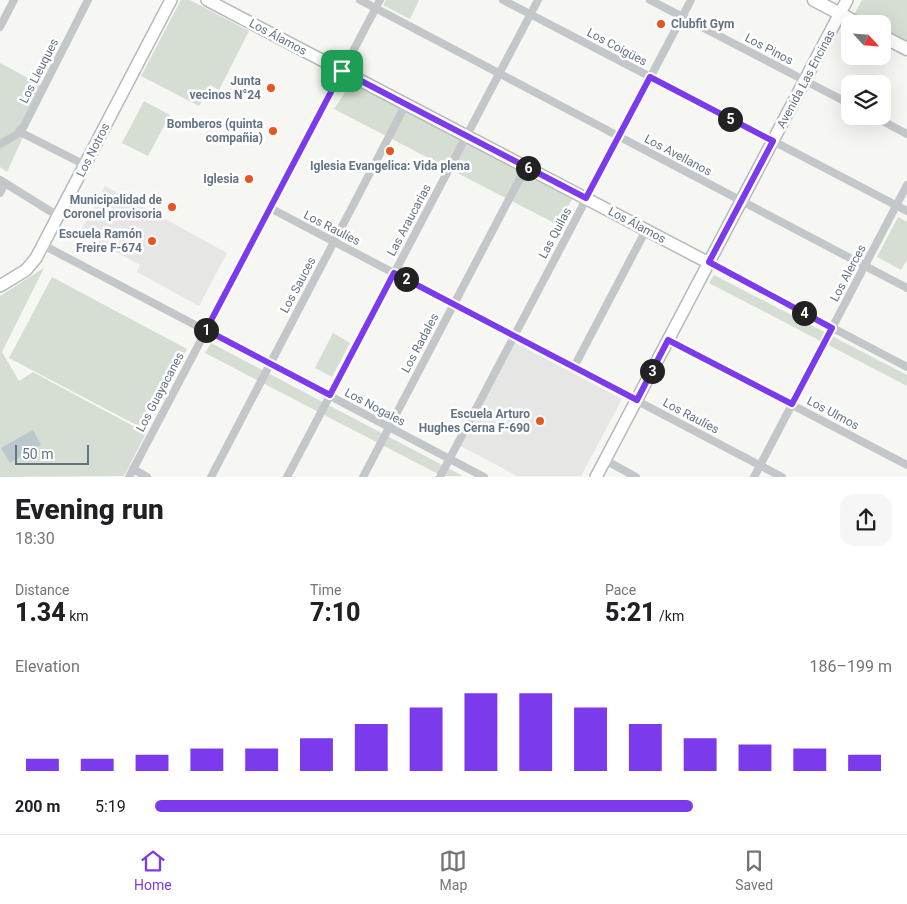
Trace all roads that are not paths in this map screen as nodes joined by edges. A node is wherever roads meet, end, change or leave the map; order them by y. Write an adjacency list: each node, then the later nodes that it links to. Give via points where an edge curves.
1 (14, 0): 17 (street)
2 (88, 0): 27 (street, Los Lleuques)
3 (171, 0): 33 (street, Los Notros)
4 (207, 0): 20 (street, Los Álamos)
5 (360, 0): 13 (street, Los Avellanos)
6 (380, 0): 13 (street, Los Guayacanes)
7 (503, 0): 14 (street, Los Coigües)
8 (538, 0): 14 (street, Las Araucarias)
9 (650, 0): 16 (street, Los Pinos)
10 (691, 0): 16 (street, Las Quilas)
11 (814, 0): 15 (main road)
12 (847, 0): 15 (street, Avenida Las Encinas)
13 (375, 8): 20 (street, Los Guayacanes); 21 (street, Los Avellanos)
14 (530, 14): 21 (street, Las Araucarias); 22 (street, Los Coigües)
15 (840, 14): 23 (street, Avenida Las Encinas)
16 (682, 16): 22 (street, Las Quilas); 23 (street, Los Pinos)
17 (0, 27)
18 (891, 41): 19 (main road)
19 (907, 49)
20 (342, 71): 25 (street, Los Álamos); 41 (street, Los Guayacanes)
21 (499, 73): 29 (street, Las Araucarias); 30 (street, Los Avellanos)
22 (650, 77): 30 (street, Las Quilas); 31 (street, Los Coigües)
23 (805, 81): 24 (street, Los Pinos); 31 (street, Avenida Las Encinas)
24 (841, 99)
25 (406, 104): 29 (street, Los Álamos); 45 (street, Los Sauces)
26 (890, 125): 28 (street)
27 (20, 132): 32 (street); 33 (street)
28 (907, 134)
29 (466, 136): 34 (street, Los Álamos); 49 (street, Las Araucarias)
30 (619, 136): 38 (street, Las Quilas); 39 (street, Los Avellanos)
31 (773, 141): 39 (street, Avenida Las Encinas); 40 (street, Los Coigües)
32 (0, 144)
33 (85, 165): 43 (street, Los Notros)
34 (526, 167): 38 (street, Los Álamos); 52 (street, Los Radales)
35 (3, 182): 37 (street); 43 (street)
36 (907, 185): 40 (street, Los Alerces)
37 (0, 193)
38 (586, 198): 44 (street, Los Álamos); 55 (street, Las Quilas)
39 (742, 201): 47 (street, Avenida Las Encinas); 48 (street, Los Avellanos)
40 (896, 206): 42 (street, Los Coigües); 48 (street, Los Alerces)
41 (270, 208): 45 (street, Los Raulíes); 54 (street, Los Guayacanes)
42 (907, 211)
43 (58, 216): 46 (street, Los Notros)
44 (646, 230): 47 (street, Los Álamos); 58 (street)
45 (334, 241): 49 (street, Los Raulíes); 57 (street, Los Sauces)
46 (43, 245): 50 (street, Los Notros, via 29,267); 54 (street, Los Nogales)
47 (709, 262): 53 (street, Los Álamos); 56 (street, Avenida Las Encinas)
48 (865, 266): 51 (street, Los Avellanos); 53 (street, Los Alerces)
49 (394, 273): 52 (street, Los Raulíes); 60 (street, Las Araucarias)
50 (0, 286)
51 (907, 288)
52 (454, 304): 55 (street, Los Raulíes); 63 (street, Los Radales)
53 (832, 328): 59 (street, Los Álamos); 62 (street, Los Alerces)
54 (206, 330): 57 (street, Los Nogales); 68 (street, Los Guayacanes)
55 (514, 335): 58 (street, Los Raulíes); 64 (street, Las Quilas)
56 (668, 340): 61 (street, Avenida Las Encinas); 62 (street, Los Ulmos)
57 (270, 364): 60 (street, Los Nogales); 71 (street, Los Sauces)
58 (574, 367): 61 (street, Los Raulíes)
59 (907, 367)
60 (330, 395): 63 (street, Los Nogales); 72 (street, Las Araucarias)
61 (637, 400): 65 (street, Avenida Las Encinas); 66 (street, Los Raulíes)
62 (792, 404): 66 (street, Los Alerces); 67 (street, Los Ulmos)
63 (389, 427): 64 (street, Los Nogales); 73 (street, Los Radales)
64 (449, 458): 74 (street, Las Quilas); 75 (street, Los Nogales)
65 (605, 460): 76 (street, Avenida Las Encinas); 77 (street)
66 (760, 465): 78 (street, Los Alerces); 79 (street, Los Raulíes)
67 (907, 465)
68 (133, 469): 69 (street, Los Guayacanes); 70 (street)
69 (129, 476)
70 (147, 476)
71 (211, 476)
72 (287, 476)
73 (363, 476)
74 (440, 476)
75 (484, 476)
76 (596, 476)
77 (636, 476)
78 (754, 476)
79 (782, 476)

